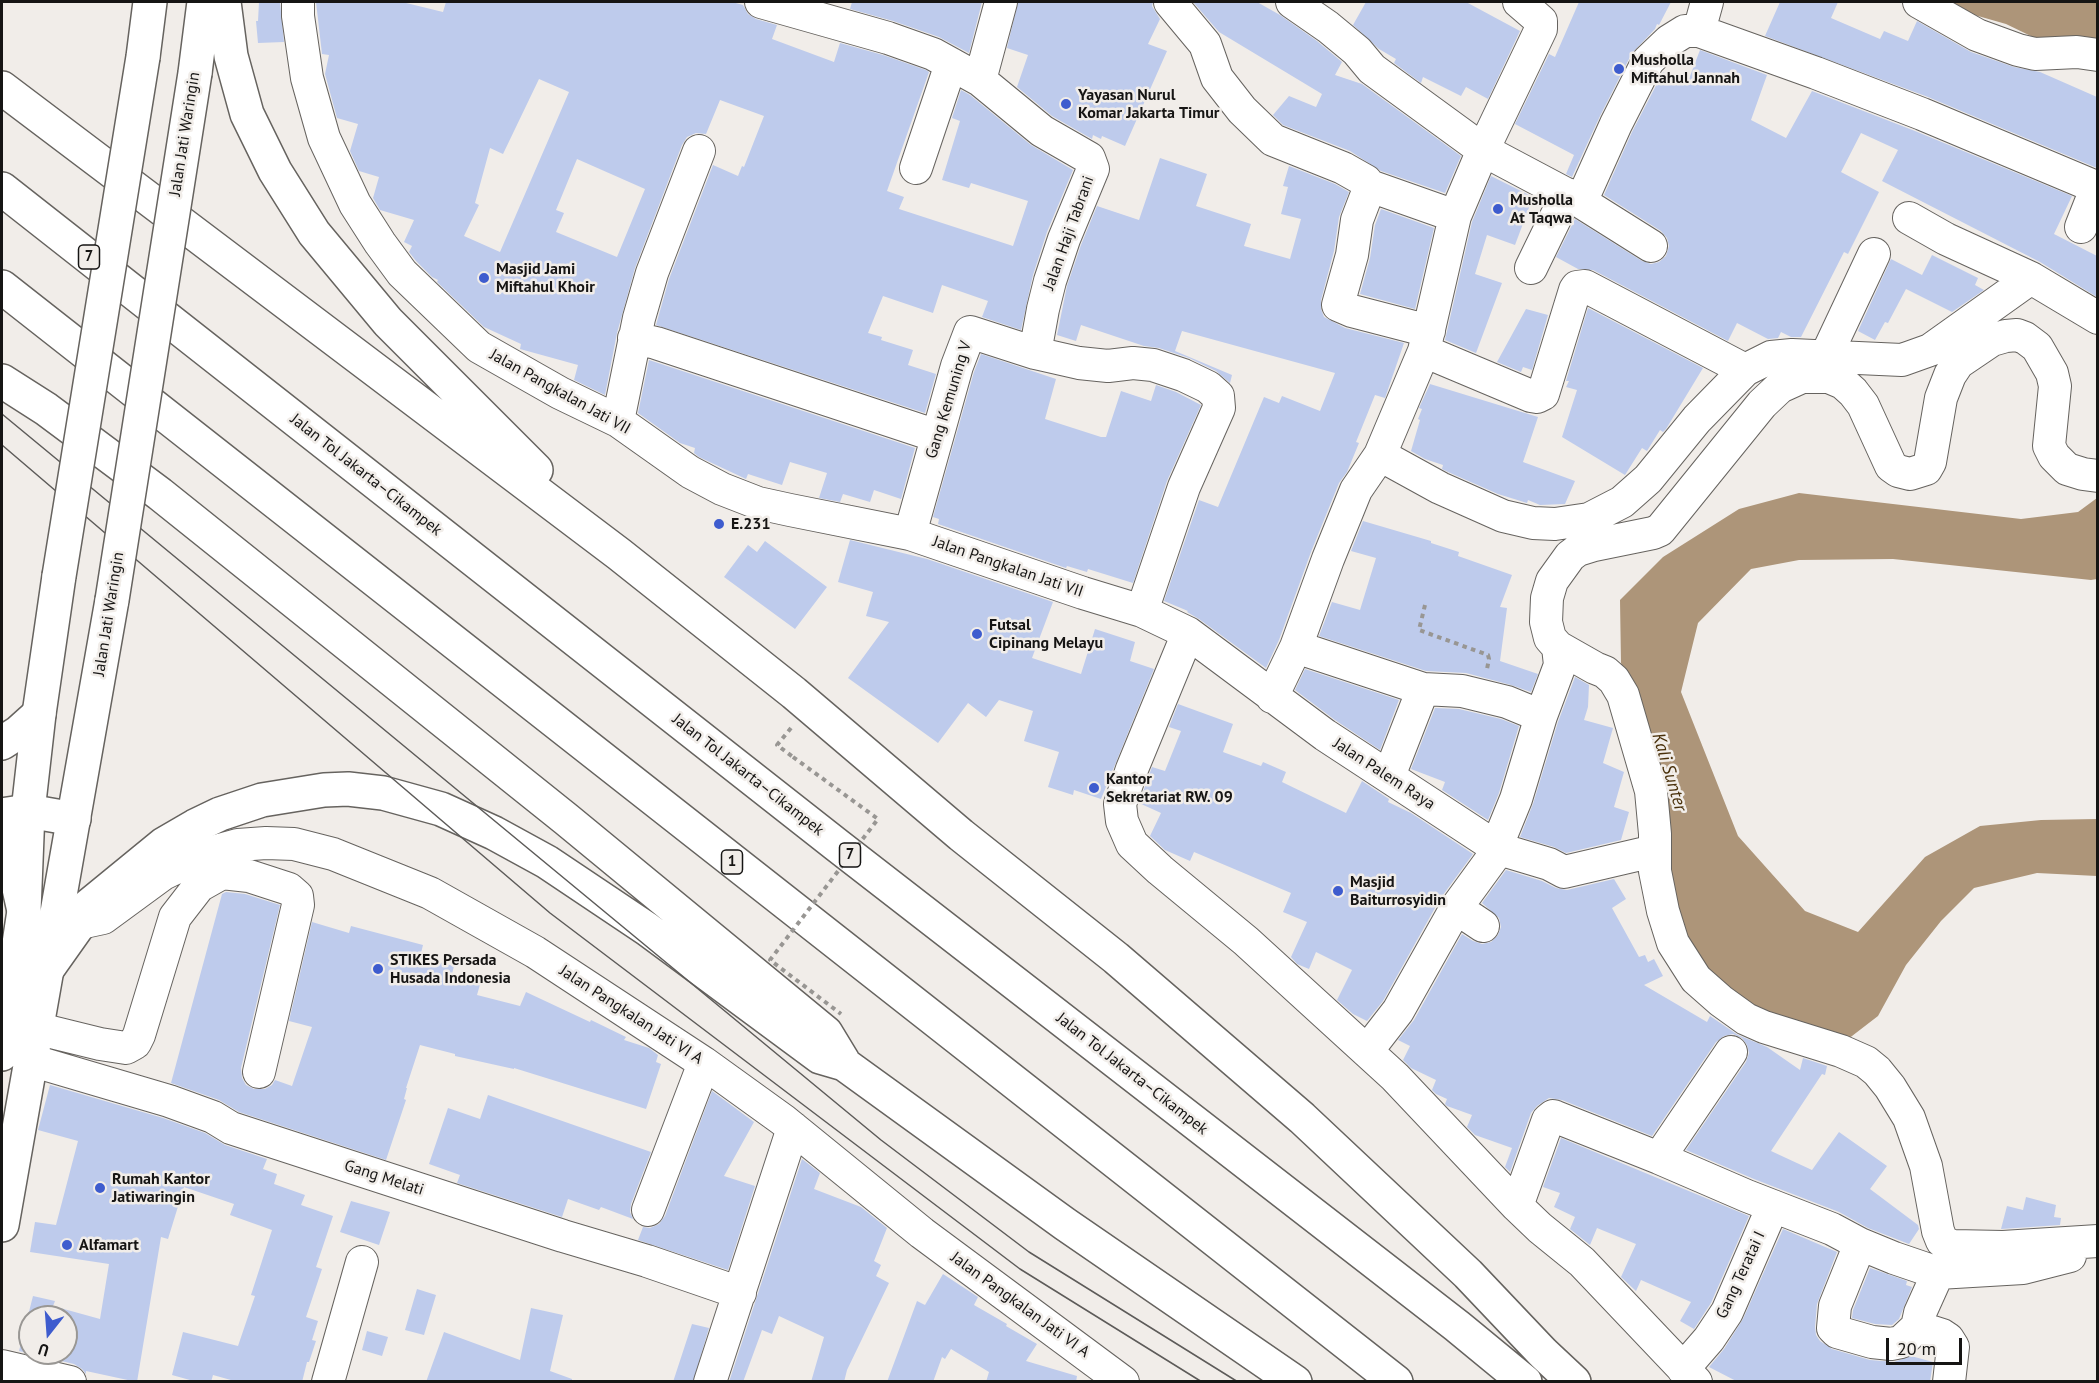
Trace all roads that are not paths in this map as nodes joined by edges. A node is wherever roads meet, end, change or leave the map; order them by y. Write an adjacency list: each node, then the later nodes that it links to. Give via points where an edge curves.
1 (150, 2): 50 (main road, Jalan Jati Waringin, bridge)
2 (204, 2): 55 (main road, Jalan Jati Waringin, bridge, via 112,600)
3 (224, 2): 43 (main road, via 231,56 247,114 275,171 314,233 388,322)
4 (298, 2): 38 (street, Jalan Pangkalan Jati VII, via 307,78 324,138 355,204 402,273 478,346)
5 (761, 2): 14 (street, Jalan Haji Tabrani, via 888,38)
6 (1001, 2): 15 (street)
7 (1170, 2): 20 (street, via 1205,44 1217,78 1261,129 1273,140 1343,168)
8 (1292, 2): 17 (street, via 1357,51 1372,69)
9 (1519, 2): 17 (street, via 1543,25)
10 (1707, 2): 12 (street)
11 (1919, 2): 13 (street, via 1977,34 2018,50)
12 (1699, 31): 22 (street, via 1685,31 1648,61); 25 (street, via 1922,114 2091,185 2095,190)
13 (2097, 55)
14 (951, 64): 15 (street, Jalan Haji Tabrani); 19 (street)
15 (980, 80): 34 (street, Jalan Haji Tabrani, via 1042,130 1093,164 1050,281)
16 (2, 88): 43 (main road)
17 (1483, 150): 22 (street); 23 (street)
18 (699, 151): 32 (street, via 652,273)
19 (916, 168)
20 (1370, 186): 23 (street); 33 (street, via 1338,305)
21 (2, 189): 92 (main road, Jalan Tol Jakarta–Cikampek / 7)
22 (1574, 198): 26 (street); 28 (street)
23 (1455, 216): 33 (street)
24 (1909, 218): 29 (street)
25 (2081, 227)
26 (1651, 246)
27 (1874, 254): 35 (street)
28 (1531, 268)
29 (2031, 278): 31 (street); 35 (street, via 1930,350 1902,360)
30 (2, 287): 91 (main road, 1)
31 (2097, 318)
32 (634, 338): 38 (street); 39 (street)
33 (1426, 341): 36 (street, via 1537,397 1543,394 1576,287 1585,286); 40 (street)
34 (1035, 353): 39 (street, Gang Kemuning V, via 970,332); 44 (street, via 1108,366 1153,365 1209,387 1218,396 1219,408 1184,487)
35 (1826, 356): 36 (street, via 1772,357)
36 (1745, 370): 40 (street, via 1697,419 1648,479 1622,502 1589,519 1533,524 1503,516)
37 (2, 381): 60 (main road, via 46,409 223,544)
38 (618, 421): 42 (street, Jalan Pangkalan Jati VII, via 690,472 758,503)
39 (937, 436): 42 (street, Gang Kemuning V)
40 (1380, 455): 46 (street, via 1356,490)
41 (2097, 476): 47 (street, via 2067,469 2049,446 2055,386 2037,347 2017,335 1992,340 1958,363 1941,398 1930,462 1926,469 1910,474 1891,466 1853,392 1829,377 1802,377 1780,387 1762,404 1660,530 1594,545 1570,556 1552,581 1547,598 1546,622 1550,638)
42 (910, 534): 44 (street, Jalan Pangkalan Jati VII)
43 (620, 554): 93 (main road, via 1116,958 1302,1118 1468,1274)
44 (1142, 611): 45 (street, Jalan Pangkalan Jati VII)
45 (1188, 633): 49 (street, Jalan Pangkalan Jati VII); 67 (street, via 1132,769 1120,804 1122,821 1132,844)
46 (1296, 647): 48 (street); 49 (street)
47 (1558, 648): 51 (street, via 1560,665); 58 (street, via 1605,672 1623,694 1651,791)
48 (1423, 689): 51 (street, via 1462,691 1507,702); 53 (street)
49 (1272, 697): 53 (street, Jalan Palem Raya)
50 (39, 714): 52 (main road); 54 (main road, Jalan Jati Waringin)
51 (1541, 716): 57 (street)
52 (2, 743)
53 (1389, 777): 57 (street, Jalan Palem Raya)
54 (15, 813): 55 (main road); 62 (main road, Jalan Jati Waringin)
55 (74, 819): 65 (main road, Jalan Jati Waringin)
56 (2, 844): 62 (main road, via 16,875)
57 (1497, 848): 58 (street, Jalan Palem Raya, via 1564,872); 61 (street)
58 (1654, 851): 78 (street, via 1661,901 1673,943 1696,979 1746,1019 1866,1062 1890,1087 1909,1118 1926,1166 1942,1241 1953,1246 2002,1247)
59 (547, 862): 60 (main road); 63 (main road, via 441,809 400,796 348,789 304,792 237,807 174,837 87,907); 70 (main road, via 647,929 820,1057)
60 (646, 885): 70 (main road, via 826,1033)
61 (1456, 908): 64 (street); 67 (street, via 1398,1011)
62 (24, 910): 66 (main road, Jalan Jati Waringin)
63 (80, 923): 65 (main road); 69 (street, Jalan Pangkalan Jati VI A, via 103,918 163,874 202,855 238,845 294,844 333,854 430,893 535,952)
64 (1483, 926)
65 (46, 971): 66 (main road, Jalan Jati Waringin)
66 (15, 1042): 71 (street, via 126,1048 135,1043 175,917 199,886 222,873 249,876 289,889 297,896 298,905); 77 (main road, Jalan Jati Waringin); 82 (street, Gang Melati, via 213,1117 231,1128)
67 (1367, 1051): 74 (street)
68 (1731, 1052): 73 (street)
69 (704, 1063): 72 (street, Jalan Pangkalan Jati VI A); 76 (street)
70 (844, 1064): 90 (main road, via 1065,1224)
71 (259, 1072)
72 (793, 1128): 82 (street); 89 (street, Jalan Pangkalan Jati VI A, via 922,1233)
73 (1659, 1158): 74 (street, via 1552,1117); 75 (street)
74 (1517, 1206): 85 (street, via 1582,1262)
75 (1773, 1206): 79 (street); 85 (street, Gang Teratai I, via 1726,1312)
76 (648, 1210)
77 (2, 1225)
78 (2097, 1241): 81 (street, via 2077,1253 2023,1268)
79 (1860, 1244): 81 (street); 83 (street, via 1835,1306 1833,1328 1872,1342 1891,1344 1901,1342)
80 (362, 1262): 87 (street)
81 (1938, 1273): 83 (street)
82 (740, 1293): 88 (street)
83 (1917, 1327): 94 (street, via 1942,1335 1953,1347)
84 (2, 1366): 86 (street)
85 (1689, 1375)
86 (70, 1382)
87 (328, 1382)
88 (710, 1382)
89 (1123, 1382)
90 (1295, 1382)
91 (1396, 1382)
92 (1525, 1382)
93 (1574, 1382)
94 (1949, 1382)

